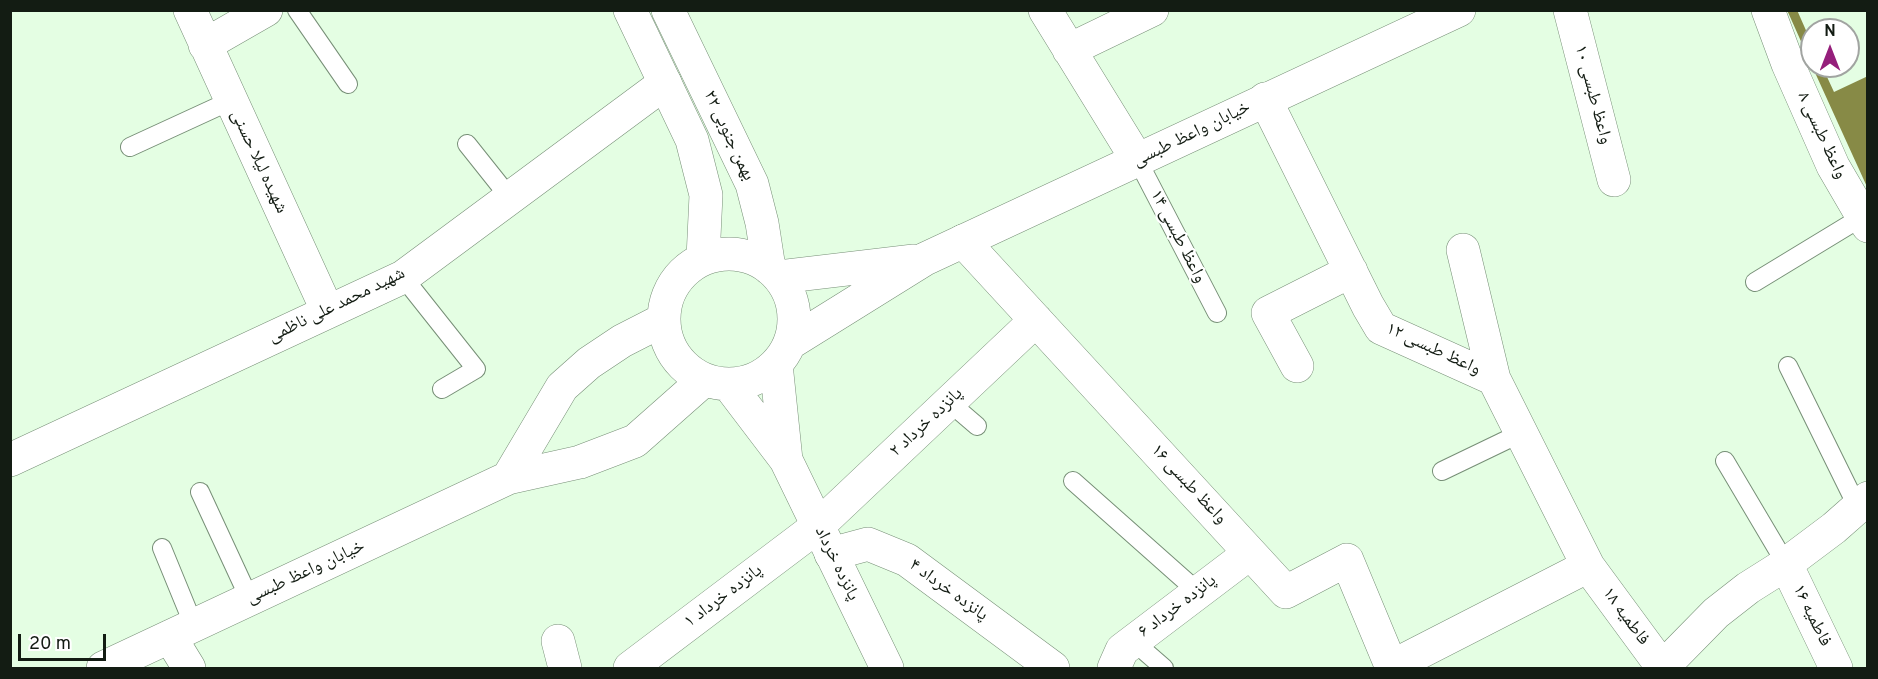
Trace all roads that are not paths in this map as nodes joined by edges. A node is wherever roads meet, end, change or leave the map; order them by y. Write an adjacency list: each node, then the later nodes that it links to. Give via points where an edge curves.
1 (190, 10): 11 (street, شهیده لیلا حسنی)
2 (266, 10): 11 (street)
3 (297, 10): 14 (lane)
4 (630, 10): 13 (street, ۲۲ بهمن جنوبی)
5 (668, 10): 28 (street, ۲۲ بهمن جنوبی, via 752,184)
6 (1045, 10): 12 (street)
7 (1152, 10): 12 (street)
8 (1459, 10): 15 (street, خیابان واعظ طبسی)
9 (1570, 10): 20 (street, واعظ طبسی ۱۰)
10 (1768, 10): 22 (street, واعظ طبسی ۸, via 1833,166)
11 (205, 45): 16 (street, شهیده لیلا حسنی)
12 (1069, 50): 19 (street)
13 (665, 83): 21 (street, شهید محمد علی ناظمی); 25 (street, ۲۲ بهمن جنوبی, via 692,140 706,195)
14 (348, 84)
15 (1266, 99): 19 (street, خیابان واعظ طبسی); 27 (street, واعظ طبسی ۱۲)
16 (230, 101): 18 (lane); 31 (street, شهیده لیلا حسنی)
17 (467, 144): 21 (lane)
18 (130, 147)
19 (1138, 161): 23 (street, خیابان واعظ طبسی); 32 (lane, واعظ طبسی ۱۴)
20 (1614, 180)
21 (510, 198): 29 (street, شهید محمد علی ناظمی)
22 (1865, 222): 30 (lane)
23 (963, 241): 26 (street, خیابان واعظ طبسی); 34 (street, واعظ طبسی ۱۶)
24 (1463, 250): 38 (street)
25 (703, 258): 28 (street, via 728,253 753,258); 33 (street, via 681,273 667,295)
26 (925, 259): 28 (street); 35 (street)
27 (1351, 272): 36 (street, via 1268,313); 38 (street, واعظ طبسی ۱۲, via 1381,328)
28 (774, 273): 35 (street, via 789,293 794,318)
29 (403, 277): 31 (street, شهید محمد علی ناظمی); 40 (lane, via 476,369)
30 (1755, 282)
31 (328, 312): 44 (street, شهید محمد علی ناظمی)
32 (1216, 313)
33 (663, 320): 39 (street, via 668,345 682,366); 48 (street, via 605,352 562,387)
34 (1036, 320): 41 (street, پانزده خرداد ۲); 54 (street, واعظ طبسی ۱۶)
35 (783, 354): 39 (street, via 754,379); 45 (street)
36 (1297, 366)
37 (1788, 366): 51 (lane)
38 (1494, 379): 43 (street, واعظ طبسی ۱۲)
39 (717, 382): 45 (street); 48 (street, خیابان واعظ طبسی, via 635,441 580,462)
40 (442, 389)
41 (949, 402): 42 (lane); 52 (street, پانزده خرداد ۲)
42 (977, 426)
43 (1521, 433): 47 (lane); 56 (street, واعظ طبسی ۱۲)
44 (10, 460)
45 (786, 460): 52 (street, پانزده خرداد)
46 (1725, 461): 55 (lane)
47 (1442, 471)
48 (508, 478): 58 (street, خیابان واعظ طبسی)
49 (1073, 481): 57 (lane)
50 (200, 492): 58 (lane)
51 (1862, 502): 55 (street)
52 (824, 540): 65 (street, پانزده خرداد ۱); 66 (street, پانزده خرداد); 67 (street, پانزده خرداد ۴, via 868,544 907,560)
53 (162, 548): 59 (lane)
54 (1250, 553): 57 (street, پانزده خرداد ۶); 61 (street, واعظ طبسی ۱۶, via 1286,592 1347,560)
55 (1786, 564): 62 (street, via 1716,613); 70 (street, فاطمیه ۱۶)
56 (1588, 566): 61 (street); 62 (street, فاطمیه ۱۸)
57 (1198, 592): 60 (street, پانزده خرداد ۶)
58 (250, 600): 59 (street, خیابان واعظ طبسی)
59 (182, 632): 63 (street, خیابان واعظ طبسی); 64 (street)
60 (1133, 641): 68 (street, پانزده خرداد ۶, via 1122,650); 69 (lane)
61 (1392, 668)
62 (1663, 668)
63 (103, 669)
64 (189, 669)
65 (630, 669)
66 (887, 669)
67 (1053, 669)
68 (1114, 669)
69 (1164, 669)
70 (1836, 669)

